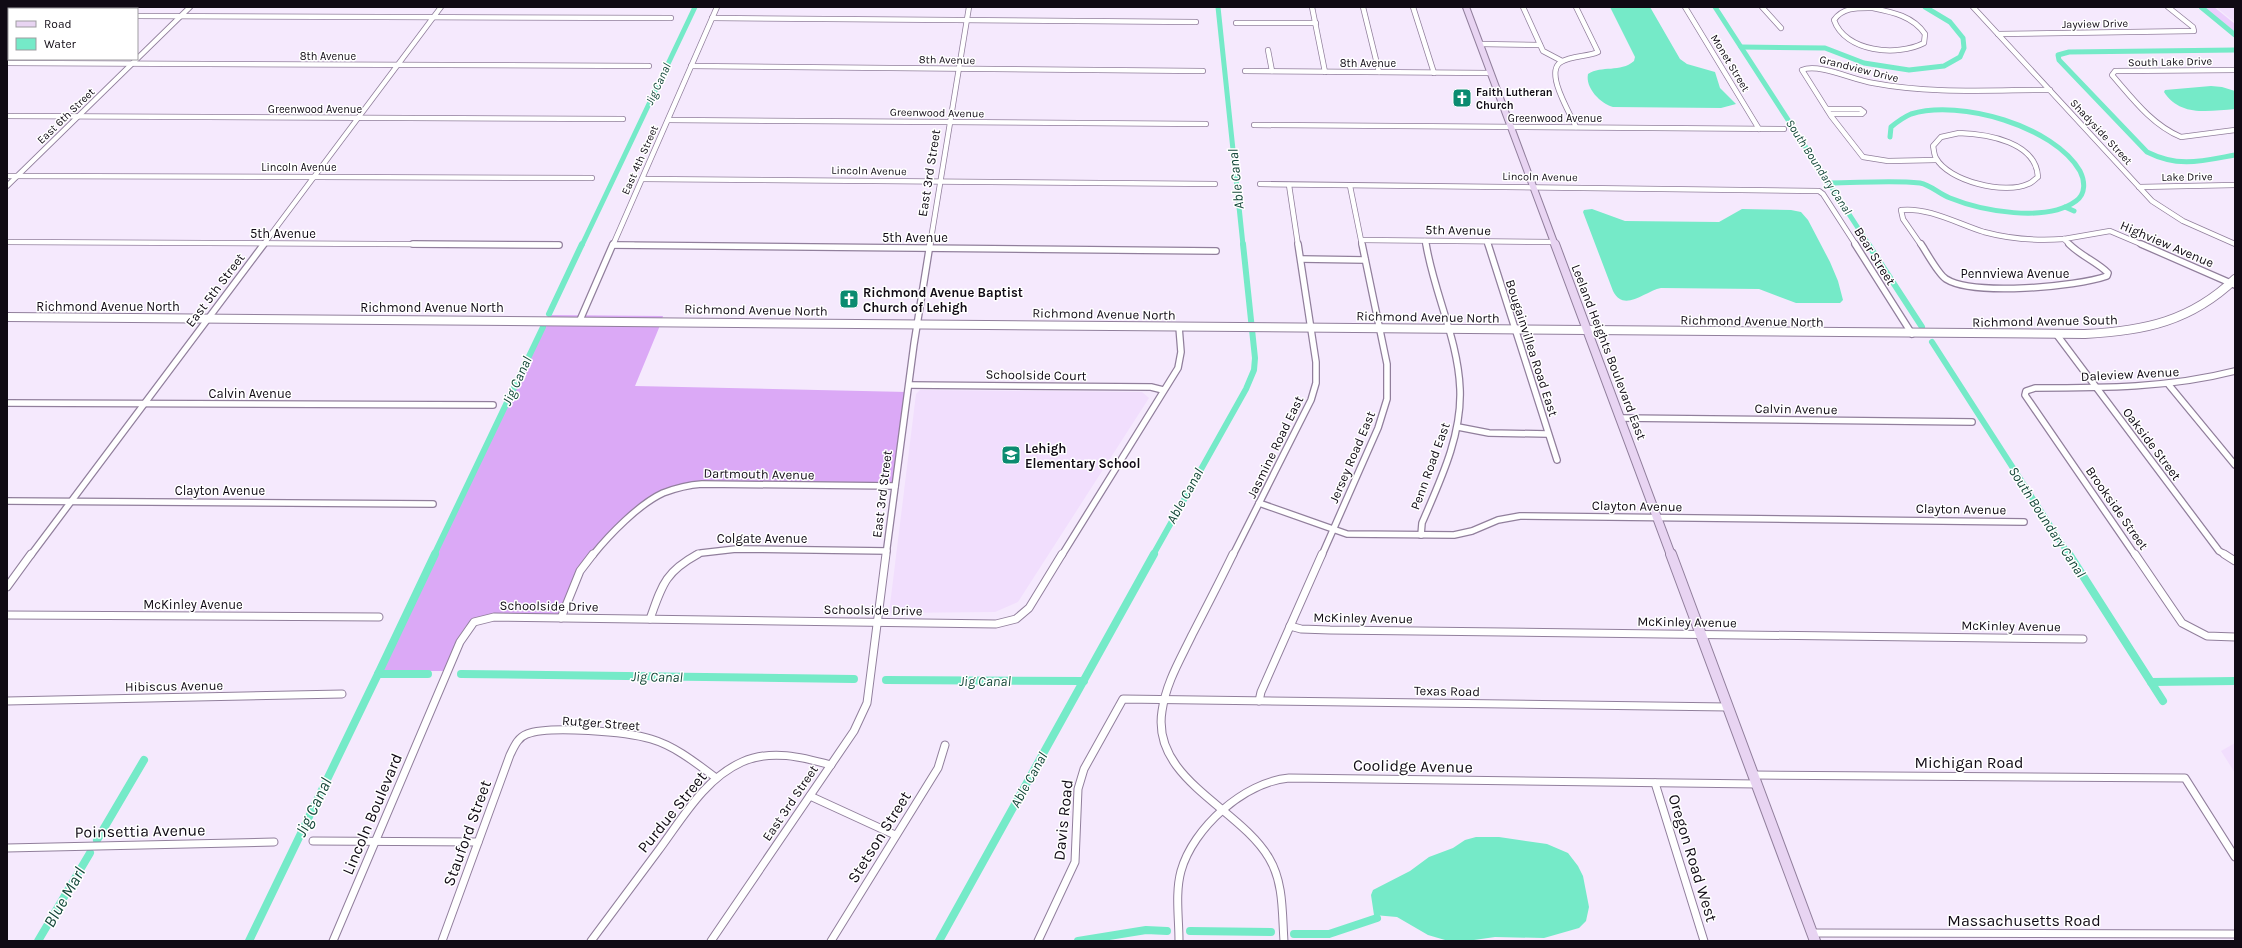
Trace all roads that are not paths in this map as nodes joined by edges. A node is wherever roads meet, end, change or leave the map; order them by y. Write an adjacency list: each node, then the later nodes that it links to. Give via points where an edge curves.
1 (190, 7): 17 (street, East 6th Street)
2 (442, 7): 18 (street, East 5th Street)
3 (717, 7): 20 (street, East 4th Street)
4 (969, 7): 21 (street, East 3rd Street)
5 (1312, 7): 24 (street)
6 (1363, 7): 44 (street)
7 (1413, 7): 45 (street)
8 (1466, 7): 27 (main road, Leeland Heights Boulevard East)
9 (1523, 7): 28 (street)
10 (1576, 7): 32 (street, via 1598,52)
11 (1685, 7): 60 (street, Monet Street)
12 (1762, 7): 25 (street)
13 (1862, 7): 13 (street, via 1844,11 1836,15 1834,20 1838,30 1851,40 1892,51 1913,49 1924,43 1925,34 1913,21 1890,12)
14 (1973, 7): 26 (street, Shadyside Street)
15 (2168, 7): 26 (street, Jayview Drive, via 2195,29 2191,32)
16 (138, 16): 17 (street)
17 (181, 16): 18 (street); 30 (street, East 6th Street)
18 (434, 17): 19 (street); 35 (street, East 5th Street)
19 (672, 18)
20 (712, 18): 21 (street); 37 (street, East 4th Street)
21 (966, 20): 22 (street); 38 (street, East 3rd Street)
22 (1196, 22)
23 (1236, 23): 24 (street)
24 (1316, 23): 43 (street)
25 (1781, 28)
26 (1998, 34): 47 (street, Shadyside Street)
27 (1480, 44): 28 (street); 46 (main road, Leeland Heights Boulevard East)
28 (1540, 45): 32 (street, via 1546,53)
29 (1268, 50): 42 (street)
30 (138, 58)
31 (136, 60): 34 (street, East 6th Street)
32 (1562, 61): 59 (street, via 1554,76)
33 (7, 63): 34 (street, 8th Avenue)
34 (132, 64): 35 (street, 8th Avenue); 51 (street, East 6th Street)
35 (398, 65): 36 (street, 8th Avenue); 52 (street, East 5th Street)
36 (649, 66)
37 (691, 66): 38 (street, 8th Avenue); 54 (street, East 4th Street)
38 (958, 68): 40 (street, 8th Avenue); 55 (street, East 3rd Street)
39 (2235, 70): 62 (street, South Lake Drive, via 2116,71 2112,75 2173,135 2180,137)
40 (1203, 71)
41 (1245, 71): 42 (street, 8th Avenue)
42 (1272, 71): 43 (street, 8th Avenue)
43 (1325, 72): 44 (street, 8th Avenue)
44 (1379, 72): 45 (street, 8th Avenue)
45 (1434, 73): 46 (street, 8th Avenue)
46 (1491, 73): 58 (main road, Leeland Heights Boulevard East)
47 (2050, 90): 48 (street, Grandview Drive, via 1902,89 1866,82 1820,68 1804,68 1804,76); 77 (street, Shadyside Street)
48 (1827, 108): 49 (street, Grandview Drive); 49 (street, via 1860,109 1864,112)
49 (1831, 114): 63 (street, Grandview Drive, via 1858,154 1869,159)
50 (7, 116): 51 (street, Greenwood Avenue)
51 (78, 116): 52 (street, Greenwood Avenue); 65 (street, East 6th Street)
52 (358, 118): 53 (street, Greenwood Avenue); 66 (street, East 5th Street)
53 (623, 119)
54 (668, 120): 55 (street, Greenwood Avenue); 68 (street, East 4th Street)
55 (950, 122): 56 (street, Greenwood Avenue); 69 (street, East 3rd Street)
56 (1206, 124)
57 (1254, 125): 58 (street, Greenwood Avenue)
58 (1511, 127): 59 (street, Greenwood Avenue); 76 (main road, Leeland Heights Boulevard East)
59 (1576, 127): 60 (street, Greenwood Avenue)
60 (1759, 129): 61 (street, Greenwood Avenue)
61 (1784, 129)
62 (2235, 130)
63 (1936, 160): 63 (street, via 1958,176 1991,187 2025,186 2035,180 2039,172 2032,159 2018,147 1994,137 1970,133 1951,134 1938,139 1932,148)
64 (7, 176): 65 (street, Lincoln Avenue)
65 (18, 176): 66 (street, Lincoln Avenue); 74 (street, East 6th Street)
66 (314, 177): 67 (street, Lincoln Avenue); 86 (street, East 5th Street)
67 (592, 178)
68 (642, 179): 69 (street, Lincoln Avenue); 89 (street, East 4th Street)
69 (940, 182): 70 (street, Lincoln Avenue); 90 (street, East 3rd Street)
70 (1215, 184)
71 (1260, 184): 72 (street, Lincoln Avenue)
72 (1289, 185): 75 (street, Lincoln Avenue); 92 (street, Jasmine Road East)
73 (2235, 185): 77 (street, Lake Drive)
74 (7, 186)
75 (1350, 186): 76 (street, Lincoln Avenue); 81 (street, Jersey Road East)
76 (1534, 187): 78 (street, Lincoln Avenue); 85 (main road, Leeland Heights Boulevard East)
77 (2139, 187): 87 (street, Shadyside Street, via 2176,218)
78 (1819, 191): 105 (street, Bear Street)
79 (1901, 210): 80 (street, Highview Avenue, via 1921,210 1962,226 2003,236); 80 (street, Pennviewa Avenue, via 1903,219 1944,278 1956,284 2049,286 2088,282 2107,276 2104,269 2079,254)
80 (2064, 239): 94 (street, Highview Avenue, via 2110,231)
81 (1361, 240): 82 (street, 5th Avenue); 93 (street, Jersey Road East)
82 (1425, 241): 83 (street, 5th Avenue); 102 (street, Penn Road East)
83 (1487, 241): 85 (street, 5th Avenue); 103 (street, Bougainvillea Road East)
84 (7, 242): 86 (street, 5th Avenue)
85 (1554, 242): 104 (main road, Leeland Heights Boulevard East)
86 (264, 243): 88 (street, 5th Avenue); 96 (street, East 5th Street)
87 (2235, 244)
88 (559, 245)
89 (613, 245): 90 (street, 5th Avenue); 97 (street, East 4th Street)
90 (929, 248): 91 (street, 5th Avenue); 98 (street, East 3rd Street)
91 (1216, 251)
92 (1301, 259): 93 (street); 100 (street, Jasmine Road East)
93 (1365, 260): 101 (street, Jersey Road East)
94 (2234, 283): 106 (street, Richmond Avenue South, via 2207,305 2167,323 2120,332)
95 (7, 317): 96 (street, Richmond Avenue North)
96 (208, 318): 97 (street, Richmond Avenue North); 114 (street, East 5th Street)
97 (580, 320): 98 (street, Richmond Avenue North)
98 (917, 324): 99 (street, Richmond Avenue North); 108 (street, East 3rd Street)
99 (1179, 327): 100 (street, Richmond Avenue North); 111 (street, Schoolside Drive, via 1180,362)
100 (1311, 328): 101 (street, Richmond Avenue North); 125 (street, Jasmine Road East, via 1317,373 1314,392)
101 (1380, 329): 102 (street, Richmond Avenue North); 129 (street, Jersey Road East, via 1387,364 1387,399 1378,428)
102 (1448, 330): 103 (street, Richmond Avenue North); 118 (street, Penn Road East, via 1460,389)
103 (1515, 330): 104 (street, Richmond Avenue North); 119 (street, Bougainvillea Road East)
104 (1588, 331): 105 (street, Richmond Avenue North); 116 (main road, Leeland Heights Boulevard East)
105 (1912, 334): 106 (street, Richmond Avenue South)
106 (2057, 335): 110 (street, Oakside Street)
107 (2235, 371): 109 (street, Daleview Avenue, via 2204,380)
108 (909, 385): 111 (street, Schoolside Court, via 1143,387); 122 (street, East 3rd Street)
109 (2169, 385): 110 (street, Daleview Avenue); 121 (street)
110 (2096, 388): 112 (street, Daleview Avenue, via 2034,388); 132 (street, Oakside Street, via 2218,551)
111 (1163, 390): 138 (street, Schoolside Drive, via 1023,614 996,624)
112 (2026, 391): 141 (street, Brookside Street, via 2028,400 2182,623 2196,634 2214,638)
113 (7, 403): 114 (street, Calvin Avenue)
114 (144, 403): 115 (street, Calvin Avenue); 124 (street, East 5th Street)
115 (492, 405)
116 (1620, 418): 117 (street, Calvin Avenue); 127 (main road, Leeland Heights Boulevard East)
117 (1972, 422)
118 (1458, 427): 119 (street, via 1489,433); 130 (street, Penn Road East, via 1422,523)
119 (1548, 434): 120 (street, Bougainvillea Road East)
120 (1557, 460)
121 (2235, 466)
122 (895, 486): 131 (street, East 3rd Street); 136 (street, Dartmouth Avenue, via 694,485 661,494 605,540 586,563 575,580)
123 (7, 501): 124 (street, Clayton Avenue)
124 (71, 501): 126 (street, Clayton Avenue); 133 (street, East 5th Street)
125 (1259, 503): 129 (street, Clayton Avenue); 145 (street, Jasmine Road East, via 1172,675)
126 (433, 504)
127 (1658, 518): 128 (street, Clayton Avenue); 130 (street, Clayton Avenue, via 1512,517 1464,533); 140 (main road, Leeland Heights Boulevard East)
128 (2024, 522)
129 (1333, 529): 130 (street, Clayton Avenue, via 1347,534); 139 (street, Jersey Road East)
130 (1421, 535)
131 (887, 551): 137 (street, Colgate Avenue, via 736,549 701,553 680,564 669,575); 138 (street, East 3rd Street)
132 (2235, 561)
133 (7, 587)
134 (7, 615): 135 (street, McKinley Avenue)
135 (379, 618)
136 (561, 618): 137 (street, Schoolside Drive); 144 (street, Schoolside Drive, via 494,617 474,622 460,642)
137 (650, 619): 138 (street, Schoolside Drive)
138 (878, 622): 151 (street, East 3rd Street, via 869,692 863,714)
139 (1290, 626): 140 (street, McKinley Avenue, via 1308,629); 147 (street, Jersey Road East)
140 (1701, 634): 142 (street, McKinley Avenue); 148 (main road, Leeland Heights Boulevard East)
141 (2235, 637)
142 (2083, 639)
143 (342, 694): 146 (street, Hibiscus Avenue)
144 (436, 698): 160 (street, Lincoln Boulevard)
145 (1165, 700): 147 (street, Texas Road); 156 (street, Jasmine Road East, via 1161,726 1168,754 1187,778); 171 (street, Davis Road, via 1123,699 1088,759 1078,789 1075,862 1066,887)
146 (7, 701)
147 (1259, 701): 148 (street, Texas Road)
148 (1728, 707): 153 (main road, Leeland Heights Boulevard East)
149 (522, 737): 152 (street, Rutger Street, via 536,732 594,732 637,736 679,751); 161 (street, Stauford Street, via 510,755)
150 (945, 745): 157 (street, Stetson Street, via 938,768)
151 (831, 765): 152 (street, Purdue Street, via 794,754 775,754 746,760); 155 (street, East 3rd Street)
152 (716, 778): 168 (street, Purdue Street, via 699,796)
153 (1755, 780): 154 (street, Coolidge Avenue); 163 (street, Michigan Road, via 2185,778); 165 (main road, Leeland Heights Boulevard East)
154 (1655, 783): 156 (street, Coolidge Avenue, via 1289,778 1252,788); 174 (street, Oregon Road West)
155 (810, 796): 157 (street); 169 (street, East 3rd Street)
156 (1225, 811): 172 (street, Coolidge Avenue, via 1194,843 1184,861 1178,888); 173 (street, Jasmine Road East, via 1253,838 1272,865 1279,886)
157 (896, 835): 170 (street, Stetson Street)
158 (274, 842): 162 (street, Poinsettia Avenue)
159 (313, 842): 160 (street)
160 (375, 842): 161 (street); 166 (street, Lincoln Boulevard)
161 (478, 842): 167 (street, Stauford Street)
162 (7, 848)
163 (2235, 857)
164 (2235, 934): 165 (street, Massachusetts Road)
165 (1813, 937)
166 (333, 941)
167 (442, 941)
168 (591, 941)
169 (711, 941)
170 (831, 941)
171 (1038, 941)
172 (1179, 941)
173 (1284, 941)
174 (1704, 941)

